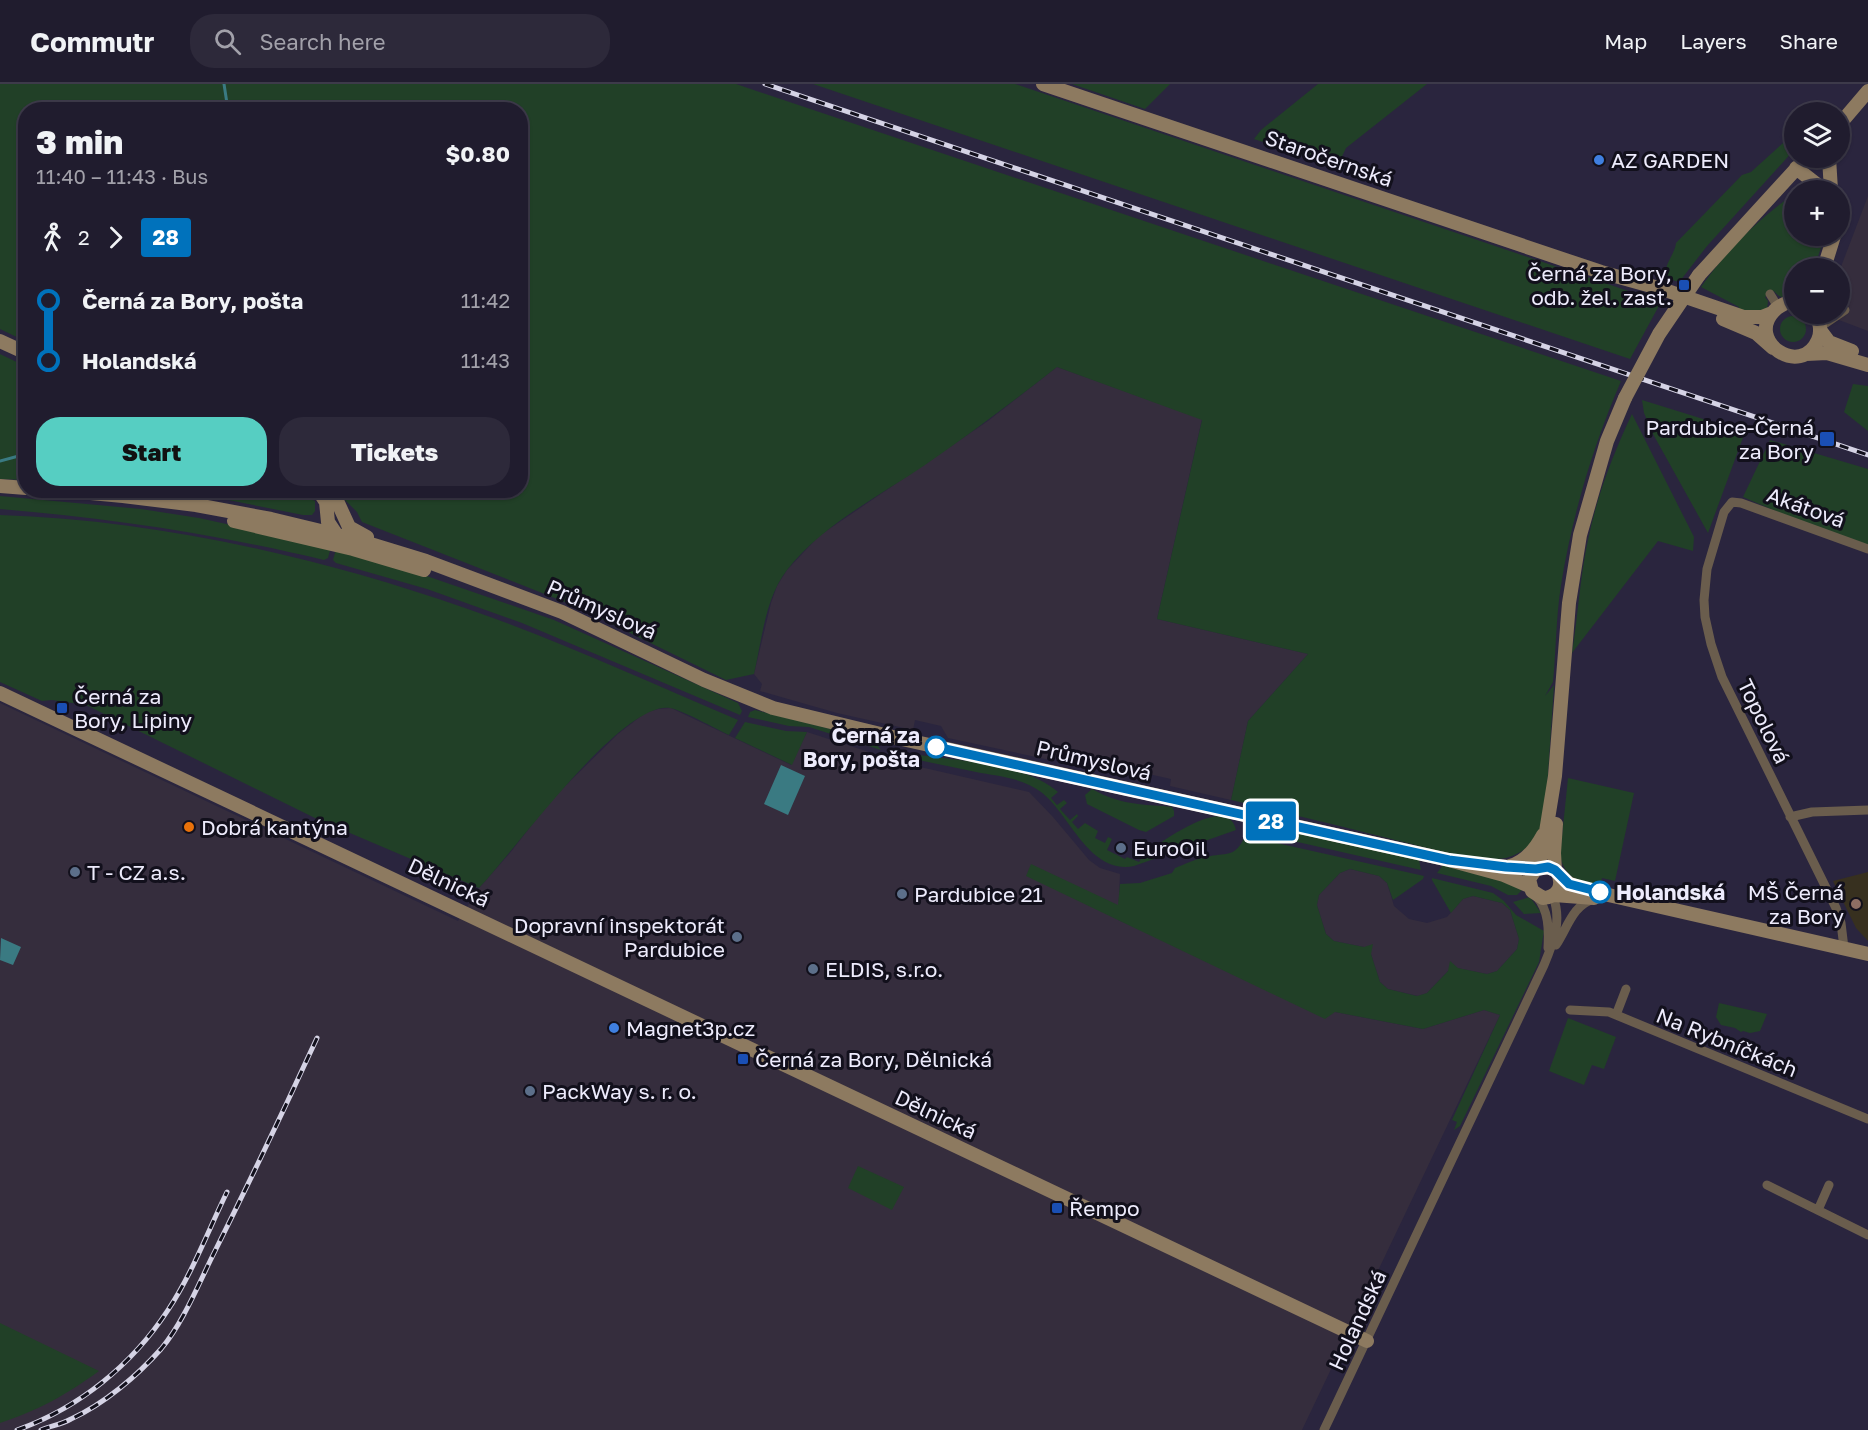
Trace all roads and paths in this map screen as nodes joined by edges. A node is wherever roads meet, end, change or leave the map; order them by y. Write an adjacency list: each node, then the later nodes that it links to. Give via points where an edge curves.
1 (1043, 84): 6 (main road, Staročernská)
2 (1868, 91): 3 (main road)
3 (1850, 112)
4 (1796, 168): 5 (main road); 35 (main road, bridge, via 1700,275 1659,334 1607,441 1580,535 1569,603)
5 (1811, 180)
6 (1601, 272): 9 (main road, Staročernská, via 1744,317 1762,317); 15 (main road, Staročernská, via 1745,327)
7 (1770, 294): 8 (street)
8 (1784, 304)
9 (1784, 306)
10 (1784, 306): 15 (main road, via 1767,323 1766,332)
11 (1819, 324): 13 (main road)
12 (1826, 324): 13 (street)
13 (1820, 328): 17 (main road, via 1815,346); 18 (main road, via 1832,344)
14 (0, 341): 16 (main road)
15 (1773, 348): 17 (main road, via 1786,356)
16 (18, 349)
17 (1801, 355): 19 (main road, via 1823,352)
18 (1868, 358)
19 (1868, 365)
20 (0, 486): 21 (main road)
21 (18, 487)
22 (101, 498): 30 (main road, Průmyslová)
23 (136, 498): 29 (main road, Průmyslová)
24 (323, 498): 27 (main road)
25 (329, 498): 28 (main road, via 338,503)
26 (1732, 502): 31 (street, Akátová); 37 (street, Topolová, via 1724,512 1709,558 1704,600 1708,631 1722,677)
27 (327, 514): 29 (main road, via 322,525); 30 (main road)
28 (344, 518): 30 (main road); 32 (main road, via 352,529)
29 (311, 528): 30 (main road, Průmyslová)
30 (335, 539): 32 (main road, Průmyslová); 33 (main road, Průmyslová, via 353,549 534,607)
31 (1868, 549)
32 (395, 551): 33 (main road, Průmyslová, via 562,612)
33 (656, 657): 39 (main road, Průmyslová, via 781,710)
34 (0, 693): 58 (main road, Dělnická)
35 (1555, 776): 38 (main road); 42 (main road)
36 (1868, 810): 37 (street, via 1812,812)
37 (1791, 817): 47 (street, Topolová, via 1839,916)
38 (1548, 822): 40 (main road, via 1533,850 1520,862); 41 (main road, via 1544,850)
39 (1449, 860): 40 (main road, Průmyslová); 43 (main road, Průmyslová, via 1504,874)
40 (1506, 867): 41 (main road, Průmyslová)
41 (1536, 869): 42 (main road, via 1544,866); 43 (main road, via 1530,876)
42 (1557, 872): 44 (main road, via 1560,887); 46 (main road, via 1574,886)
43 (1532, 890): 44 (main road, via 1543,898); 49 (street, Holandská, via 1548,923)
44 (1553, 896): 45 (main road); 49 (street, Holandská, via 1557,933)
45 (1597, 899): 46 (main road); 49 (street, Holandská, via 1578,908)
46 (1662, 908): 47 (main road)
47 (1844, 948): 48 (main road)
48 (1868, 954)
49 (1544, 965): 58 (street, Holandská)
50 (1626, 988): 52 (street)
51 (1570, 1010): 52 (street, Na Rybníčkách, via 1605,1011)
52 (1616, 1016): 53 (street, Na Rybníčkách)
53 (1868, 1119)
54 (1767, 1185): 56 (street)
55 (1828, 1185): 56 (street)
56 (1818, 1210): 57 (street)
57 (1868, 1235)
58 (1367, 1341): 59 (street, Holandská)
59 (1324, 1430)

